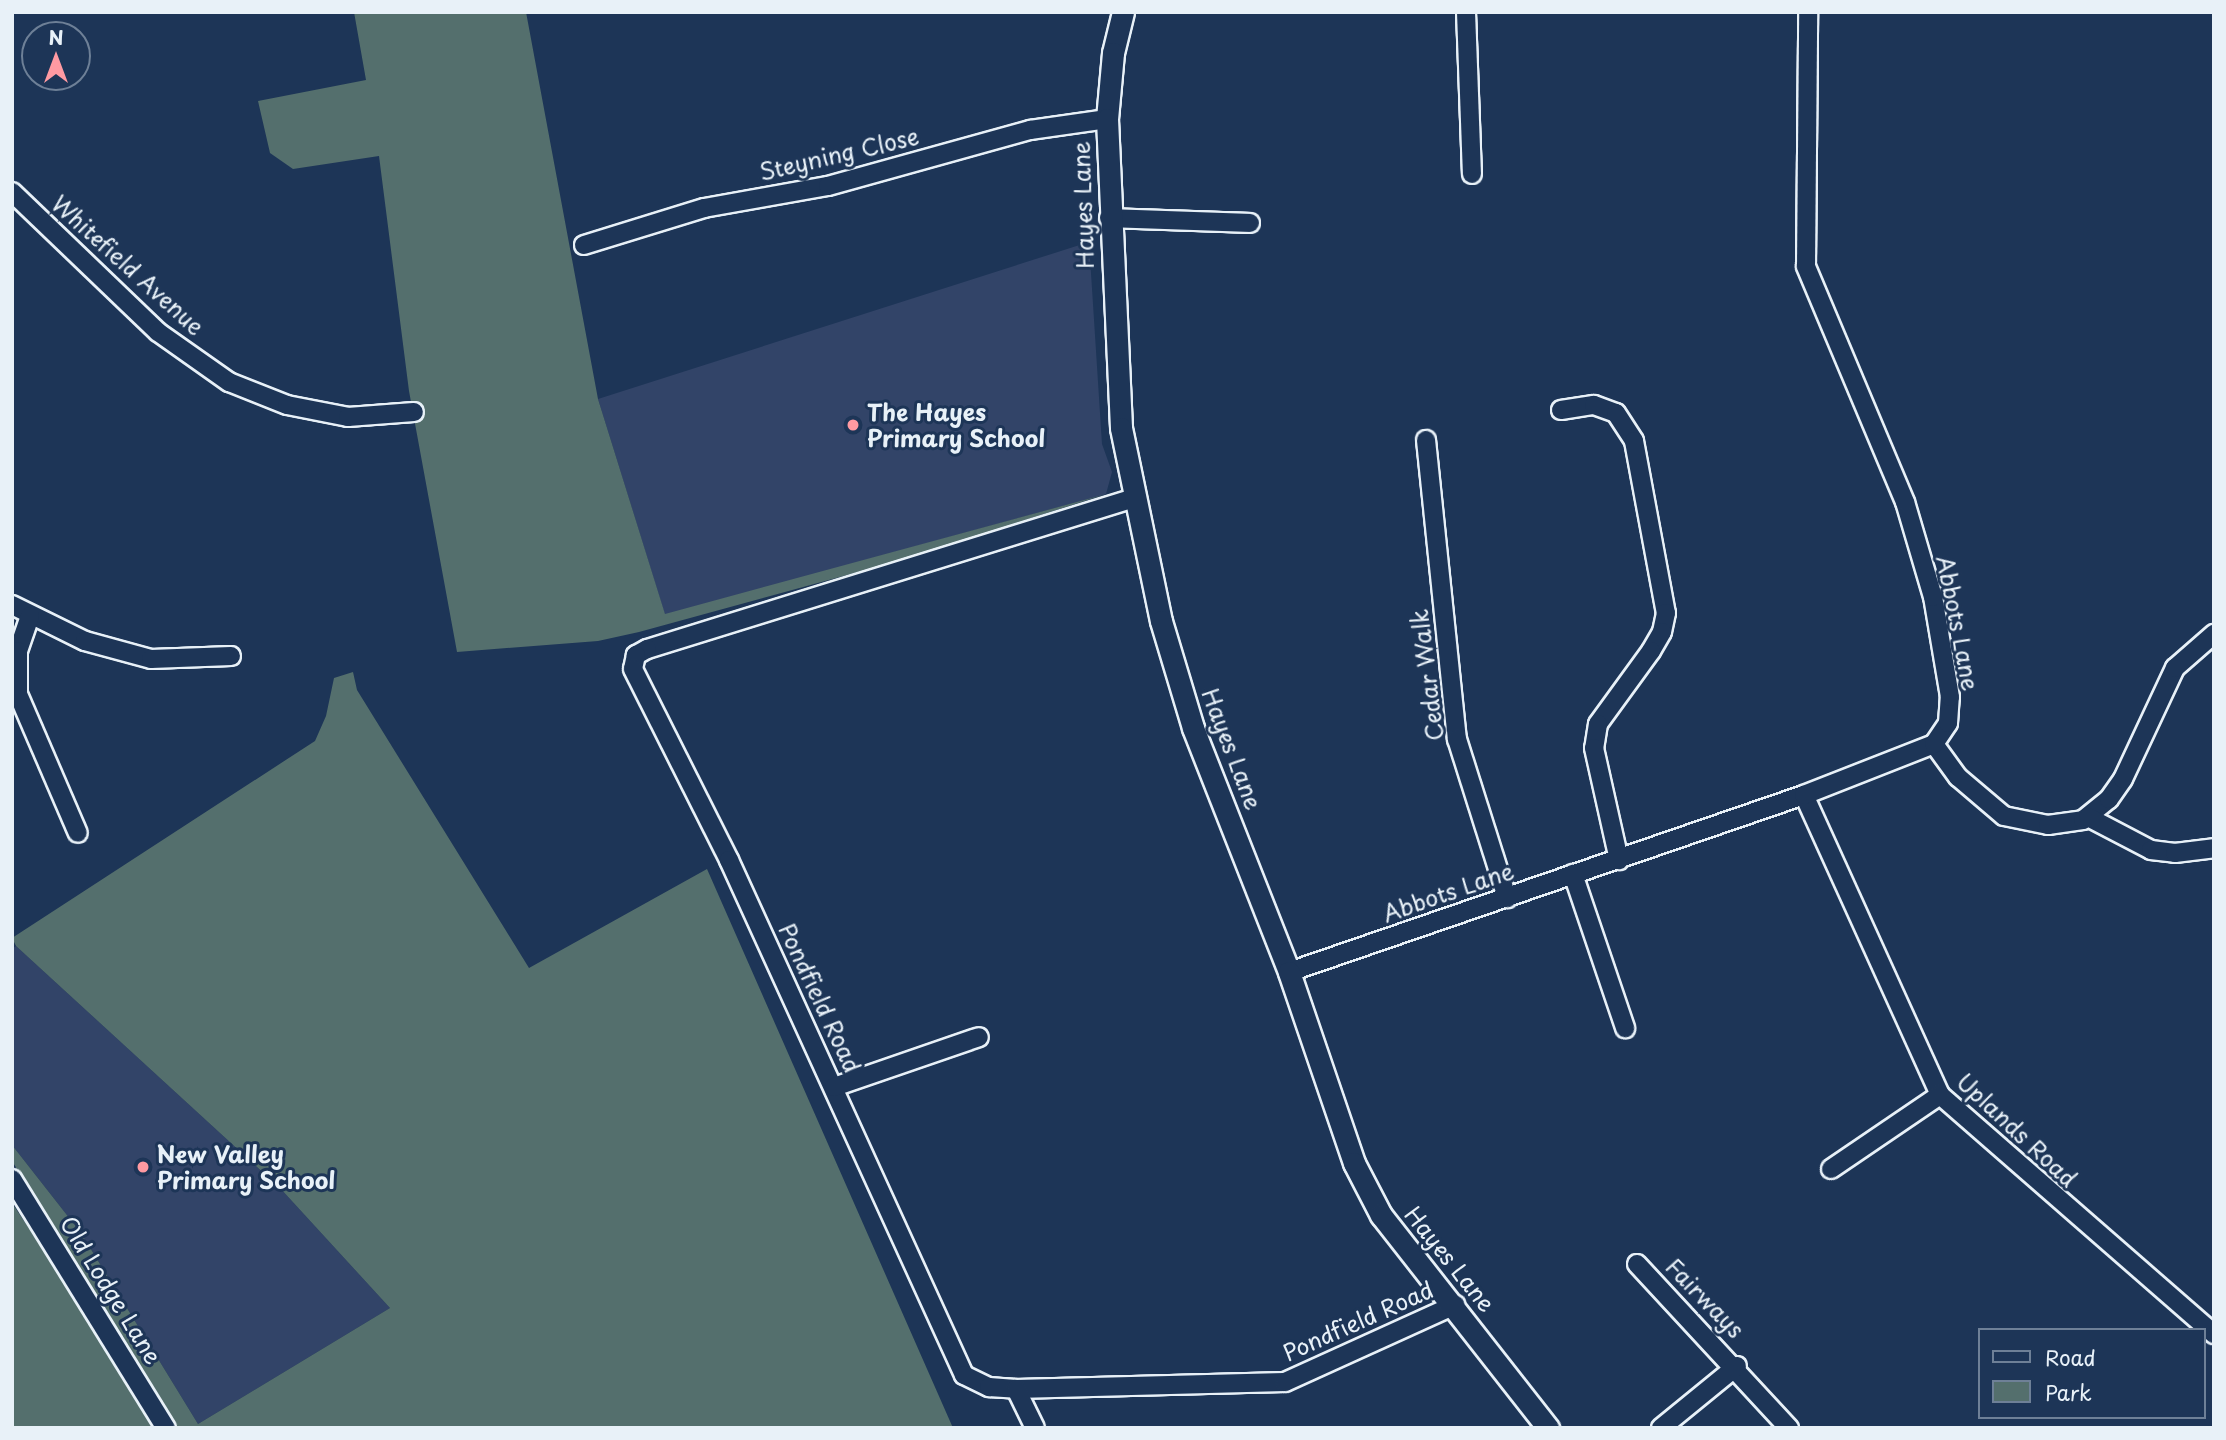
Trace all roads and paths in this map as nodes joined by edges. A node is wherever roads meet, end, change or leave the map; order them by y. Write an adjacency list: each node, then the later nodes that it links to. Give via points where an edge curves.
1 (1123, 12): 4 (street, Hayes Lane, via 1113,53)
2 (1466, 12): 5 (street)
3 (1808, 12): 18 (street, Abbots Lane, via 1806,266 1905,502 1933,597 1950,697 1948,723)
4 (1107, 119): 7 (street, Hayes Lane); 9 (street, Steyning Close, via 1030,130 828,186 704,208)
5 (1472, 174)
6 (12, 192): 11 (street, Whitefield Avenue, via 158,332 229,382 287,405 348,417)
7 (1110, 218): 8 (street); 13 (street, Hayes Lane, via 1121,428)
8 (1250, 223)
9 (584, 245)
10 (1561, 410): 23 (street, via 1594,405 1616,413 1634,441 1666,613 1651,651 1598,724 1594,748)
11 (414, 412)
12 (1426, 440): 25 (street, Cedar Walk, via 1457,739)
13 (1135, 498): 26 (street, Hayes Lane, via 1161,621 1193,728); 29 (street, Pondfield Road, via 636,655 633,669 729,860)
14 (12, 605): 15 (street)
15 (30, 616): 17 (street, via 85,641 151,659); 21 (street, via 18,650 18,694)
16 (2214, 634): 20 (street, via 2175,668 2123,779)
17 (231, 656)
18 (1934, 744): 19 (street, Abbots Lane); 20 (street, via 1958,777 2004,816 2048,825)
19 (1804, 795): 23 (street, Abbots Lane); 30 (street, Uplands Road)
20 (2088, 817): 22 (street, via 2151,850 2175,853)
21 (78, 833)
22 (2214, 848)
23 (1619, 860): 24 (street, Abbots Lane)
24 (1573, 874): 25 (street, Abbots Lane); 27 (street)
25 (1507, 898): 26 (street, Abbots Lane)
26 (1289, 972): 34 (street, Hayes Lane, via 1354,1163 1381,1215)
27 (1625, 1028)
28 (979, 1037): 29 (street)
29 (834, 1087): 37 (street, Pondfield Road, via 955,1363 976,1383)
30 (1940, 1095): 31 (street); 35 (street, Uplands Road)
31 (1831, 1170)
32 (12, 1179): 38 (street, Old Lodge Lane)
33 (1637, 1264): 36 (street, Fairways)
34 (1455, 1305): 37 (street, Pondfield Road, via 1285,1382); 40 (street, Hayes Lane)
35 (2214, 1334)
36 (1737, 1366): 41 (street, Fairways); 42 (street, Fairways)
37 (1016, 1389): 39 (street)
38 (166, 1428)
39 (1035, 1428)
40 (1548, 1428)
41 (1661, 1428)
42 (1789, 1428)

